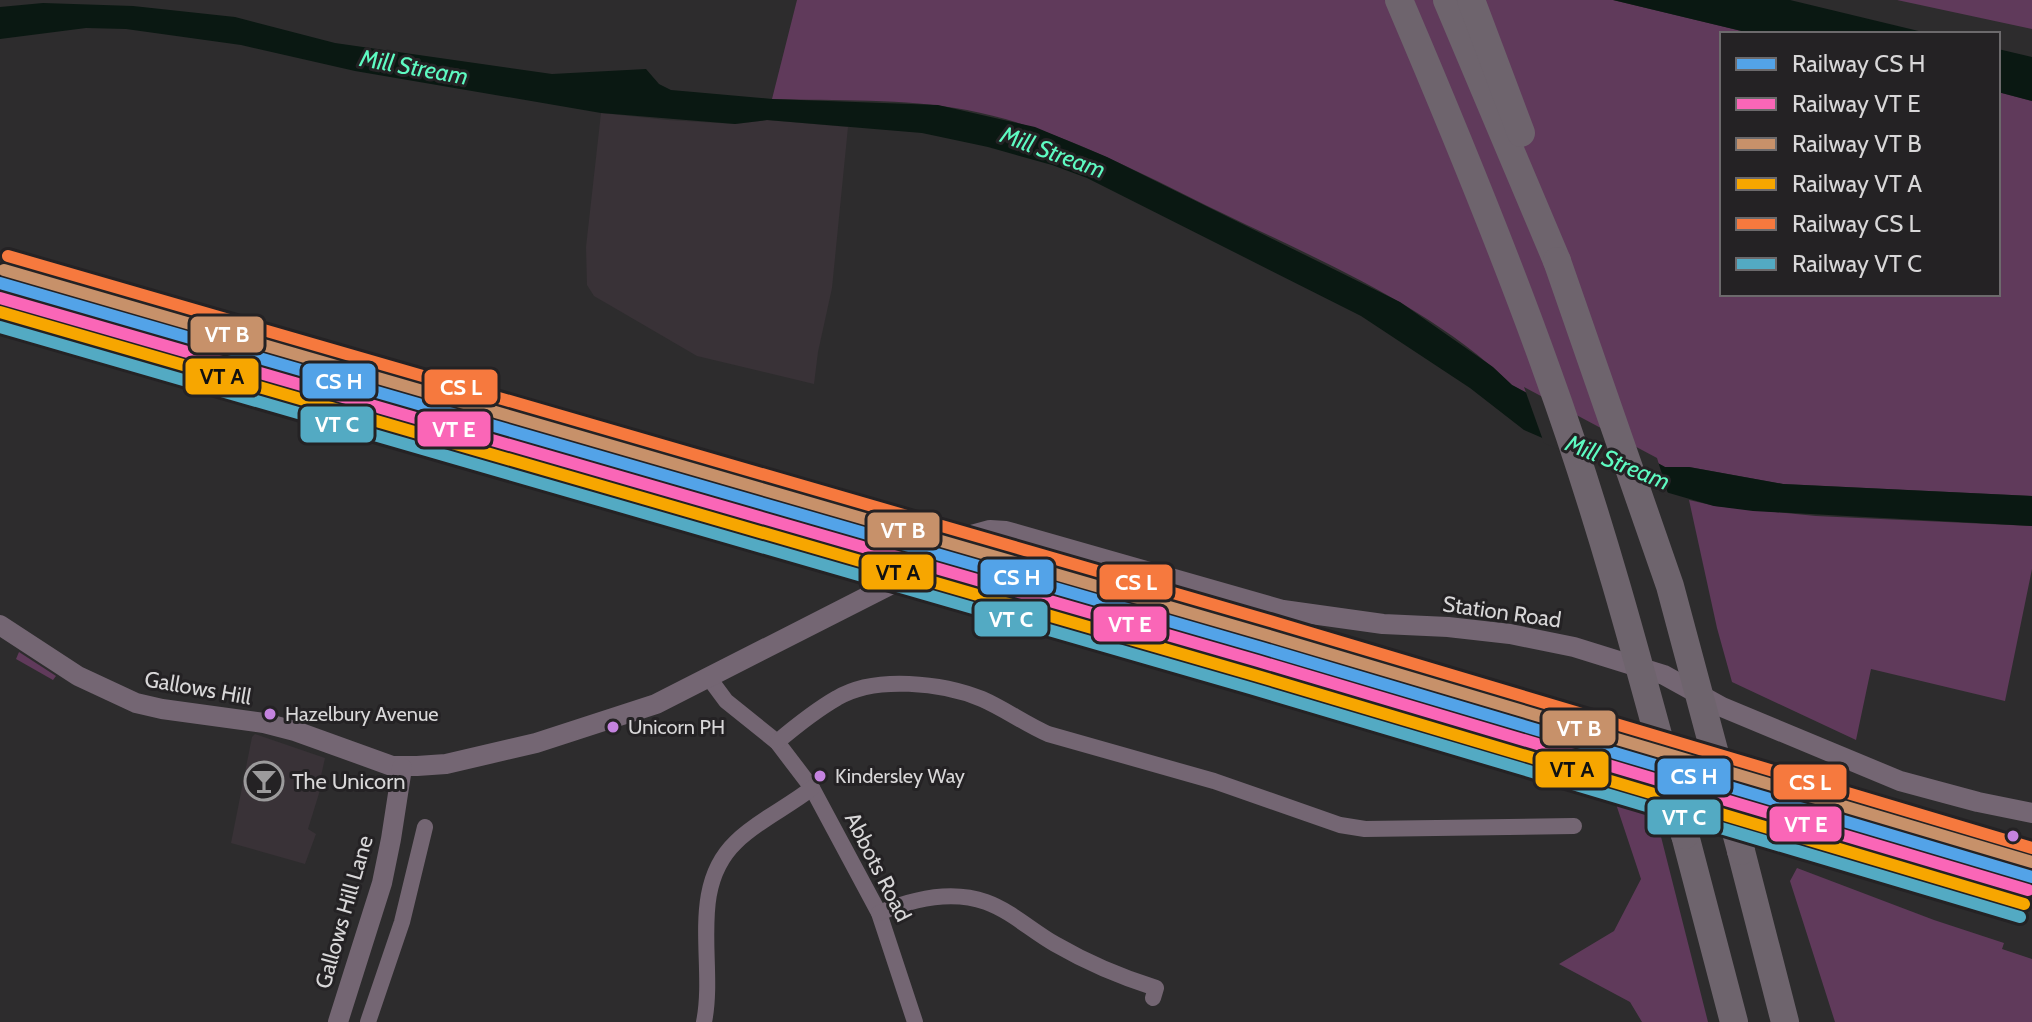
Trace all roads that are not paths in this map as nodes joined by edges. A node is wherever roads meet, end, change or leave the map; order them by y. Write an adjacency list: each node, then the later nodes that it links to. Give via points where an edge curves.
1 (1399, 0): 19 (highway, bridge, via 1548,373 1624,610)
2 (1447, 0): 4 (highway)
3 (1471, 0): 4 (highway, via 1517,119)
4 (1557, 261): 20 (highway, bridge, via 1670,586)
5 (0, 626): 8 (street, Gallows Hill, via 78,676 136,703 264,723)
6 (709, 678): 7 (street, Abbots Road, via 726,701); 8 (street, Station Road, via 656,704 536,743 446,764); 10 (street, Station Road, via 883,589 968,536 1006,531 1283,610 1510,634 1574,647 1664,675 1722,707 1900,781)
7 (777, 742): 9 (street, Abbots Road); 11 (street, via 839,696 864,687 926,686 987,701 1048,734 1214,781 1340,825)
8 (402, 768): 15 (street, Gallows Hill Lane, via 382,883)
9 (812, 788): 13 (street, Abbots Road); 17 (street, via 737,840 716,869 708,896)
10 (2032, 813)
11 (1574, 826)
12 (425, 827): 16 (street, via 402,922)
13 (879, 913): 14 (street, via 938,896 986,902 1081,959); 18 (street, Abbots Road)
14 (1157, 987)
15 (338, 1022)
16 (368, 1022)
17 (704, 1022)
18 (915, 1022)
19 (1734, 1022)
20 (1785, 1022)

